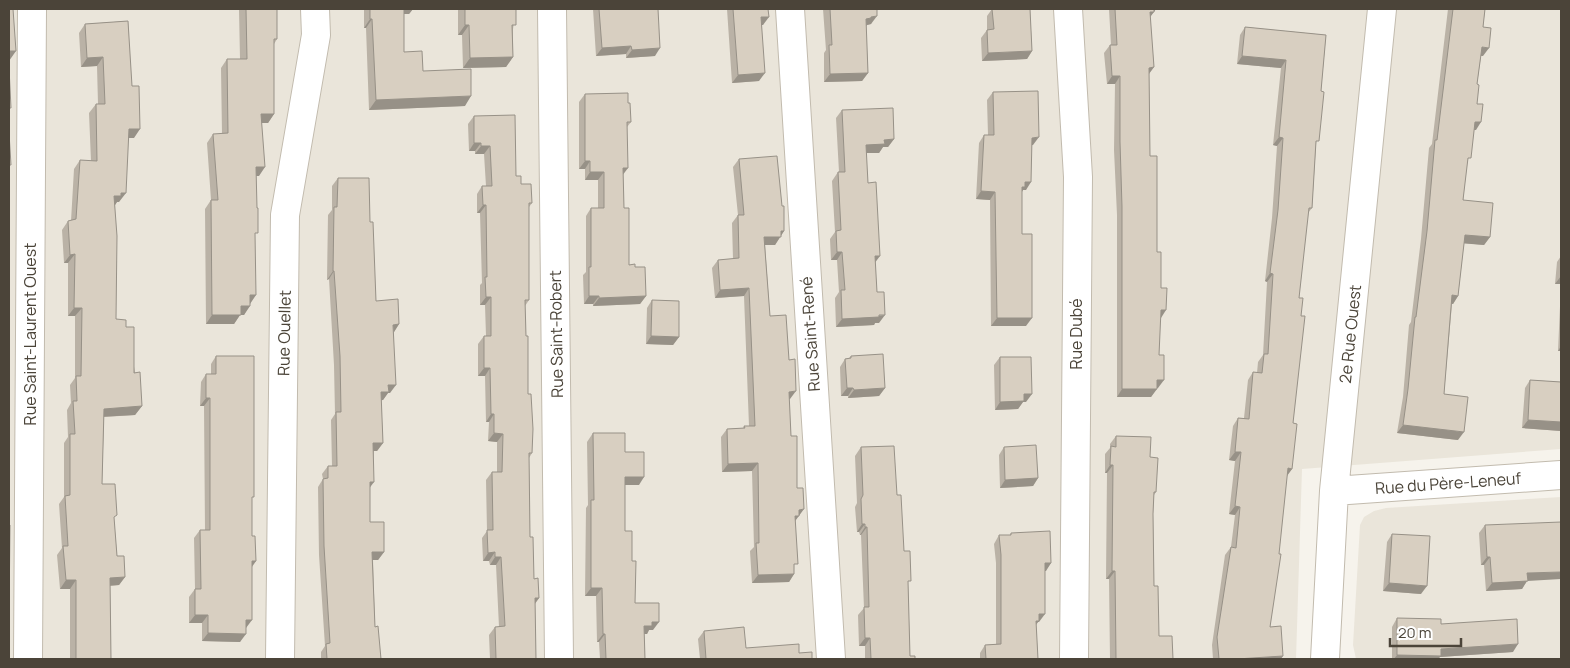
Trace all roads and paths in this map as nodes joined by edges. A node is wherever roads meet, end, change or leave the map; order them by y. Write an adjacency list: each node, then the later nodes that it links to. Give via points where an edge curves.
1 (32, 9): 9 (street, Rue Saint-Laurent Ouest)
2 (315, 9): 10 (street, Rue Ouellet, via 316,35 285,215)
3 (552, 9): 11 (street, Rue Saint-Robert)
4 (790, 9): 12 (street, Rue Saint-René)
5 (1068, 9): 13 (street, Rue Dubé, via 1078,177)
6 (1382, 9): 8 (street, 2e Rue Ouest)
7 (1561, 475): 8 (street, Rue du Père-Leneuf)
8 (1334, 491): 14 (street, 2e Rue Ouest)
9 (28, 659)
10 (280, 659)
11 (559, 659)
12 (831, 659)
13 (1074, 659)
14 (1325, 659)

